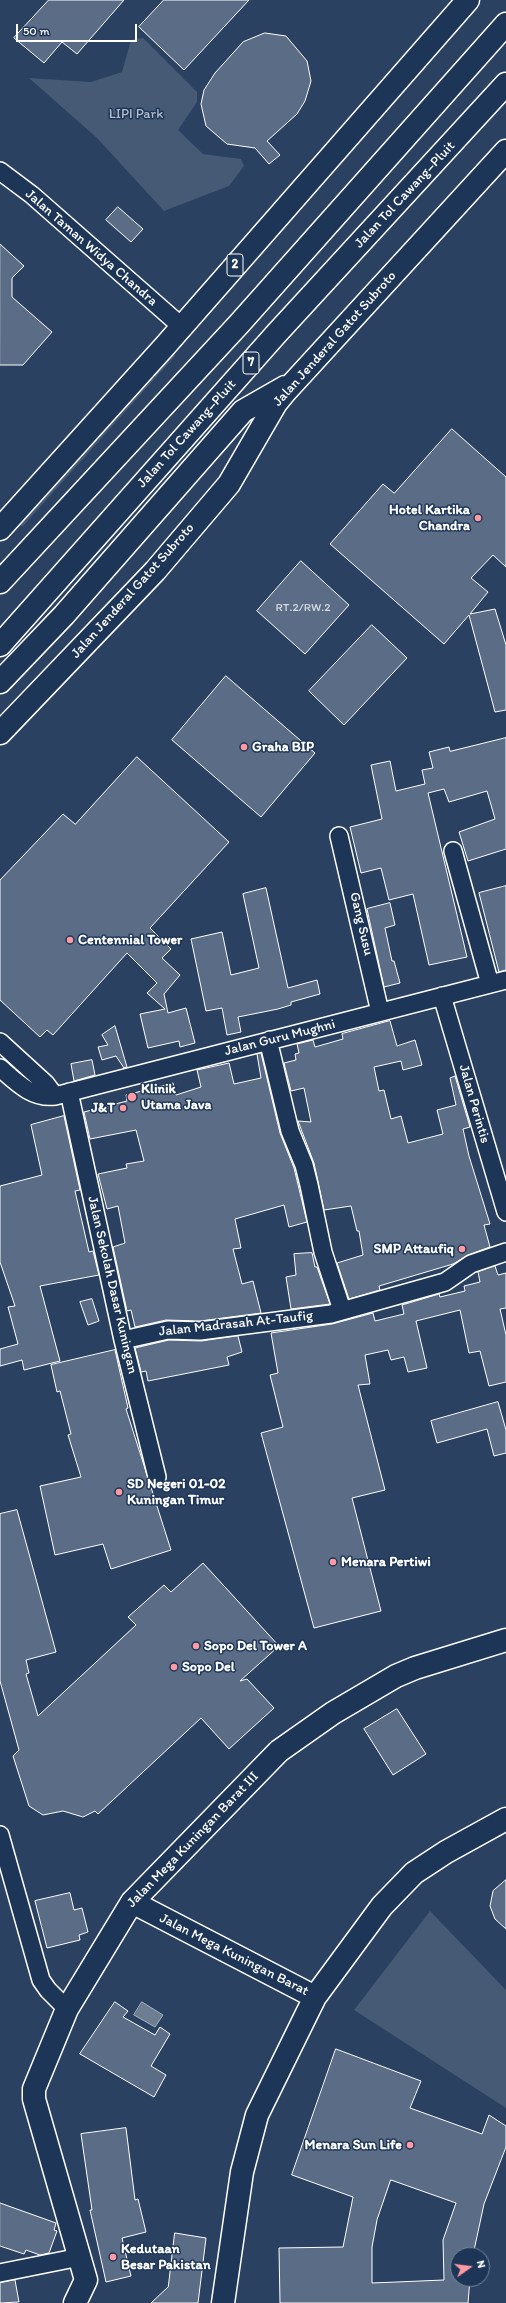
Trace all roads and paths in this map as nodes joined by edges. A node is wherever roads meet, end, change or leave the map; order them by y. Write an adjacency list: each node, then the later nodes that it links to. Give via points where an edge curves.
1 (468, 0): 6 (main road, 2)
2 (506, 24): 9 (main road, via 239,324)
3 (506, 84): 10 (main road, Jalan Tol Cawang–Pluit / 7, via 277,333)
4 (506, 151): 7 (main road, Jalan Jenderal Gatot Subroto)
5 (0, 171): 6 (street, Jalan Taman Widya Chandra, via 32,195)
6 (181, 326): 8 (main road, 2)
7 (292, 384): 11 (main road, via 243,411 64,615); 12 (main road, Jalan Jenderal Gatot Subroto, via 276,403 229,484 155,571)
8 (0, 529)
9 (0, 582)
10 (0, 645)
11 (0, 682)
12 (0, 733)
13 (339, 836): 18 (street, Gang Susu)
14 (453, 851): 16 (street)
15 (506, 980): 16 (street, Jalan Guru Mughni)
16 (490, 984): 17 (street, Jalan Guru Mughni)
17 (442, 996): 18 (street, Jalan Guru Mughni); 23 (street, Jalan Perintis)
18 (380, 1012): 19 (street, Jalan Guru Mughni)
19 (270, 1040): 22 (street, Jalan Guru Mughni); 25 (street, via 290,1131 304,1165 323,1252)
20 (0, 1042): 22 (street, via 46,1084)
21 (0, 1068): 22 (street, via 32,1093 46,1097)
22 (62, 1094): 26 (street, Jalan Sekolah Dasar Kuningan)
23 (506, 1212)
24 (506, 1252): 25 (street, Jalan Madrasah At-Taufig, via 472,1264 445,1282)
25 (342, 1310): 26 (street, Jalan Madrasah At-Taufig, via 331,1314 200,1331 156,1332)
26 (123, 1340): 27 (street, Jalan Sekolah Dasar Kuningan)
27 (157, 1477)
28 (506, 1640): 31 (main road, Jalan Mega Kuningan Barat III, via 402,1674 313,1726 279,1751)
29 (506, 1820): 32 (main road, Jalan Mega Kuningan Barat, via 446,1852 414,1873 382,1906)
30 (0, 1835): 33 (street, via 41,1980)
31 (132, 1902): 32 (main road, Jalan Mega Kuningan Barat); 33 (main road, Jalan Mega Kuningan Barat III)
32 (316, 1997): 37 (main road, Jalan Mega Kuningan Barat, via 257,2115 242,2172)
33 (67, 2009): 34 (main road, Jalan Mega Kuningan Barat III, via 34,2089 34,2099)
34 (80, 2257): 35 (street); 36 (main road, Jalan Mega Kuningan Barat III, via 86,2280)
35 (0, 2273)
36 (75, 2303)
37 (223, 2303)

